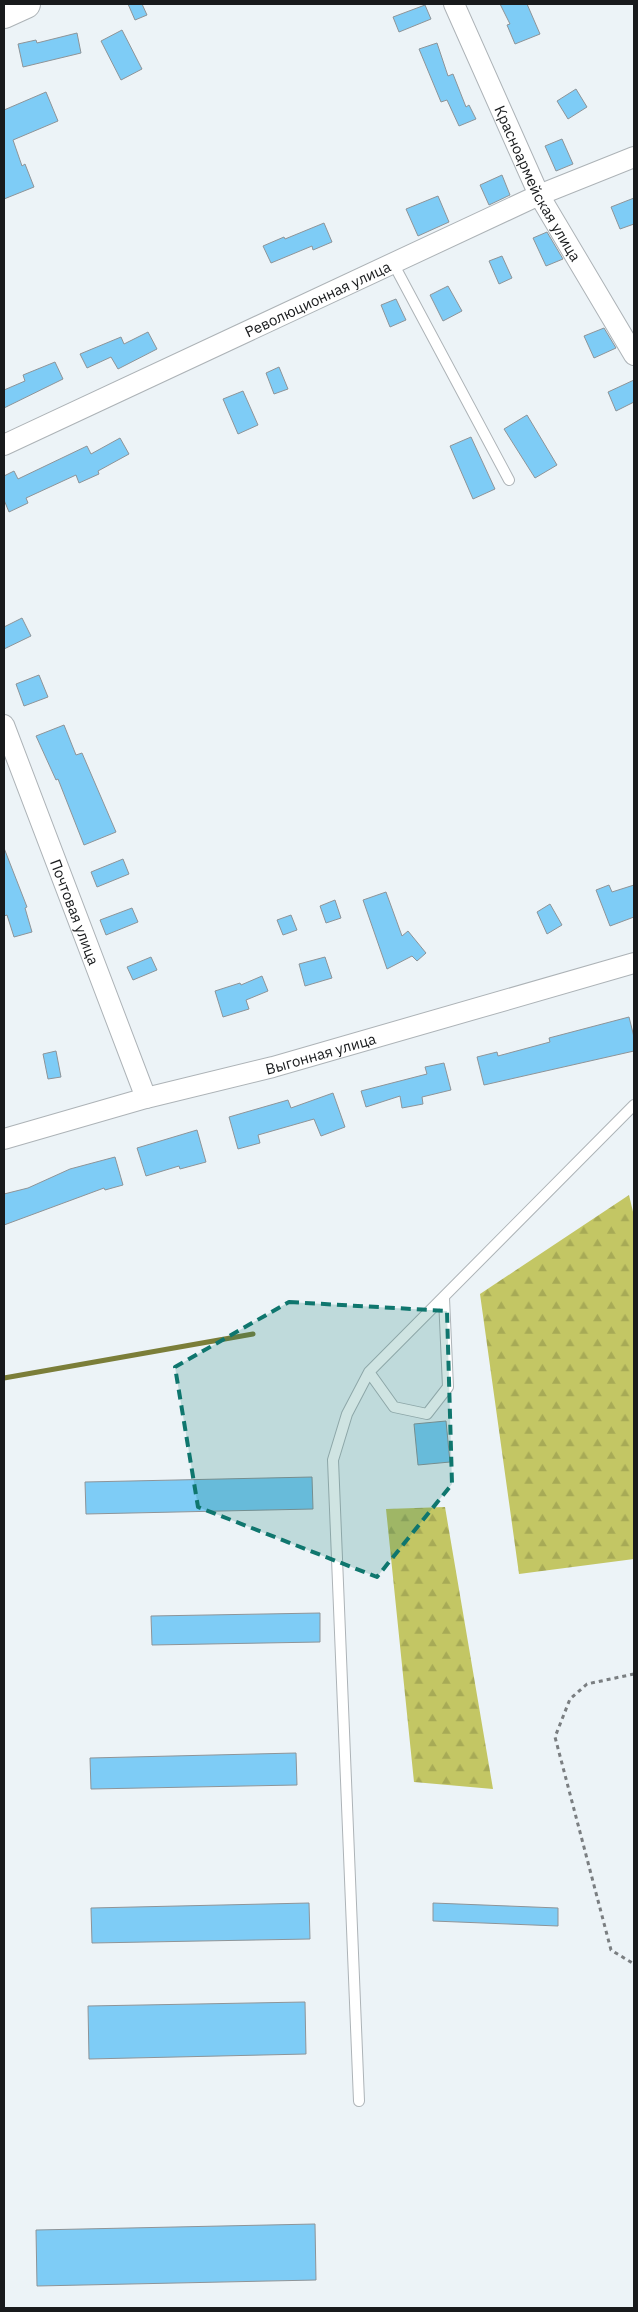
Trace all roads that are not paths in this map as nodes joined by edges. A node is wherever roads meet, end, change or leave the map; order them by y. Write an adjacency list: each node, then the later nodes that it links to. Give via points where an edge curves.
1 (26, 4): 3 (street)
2 (454, 4): 5 (street, Красноармейская улица)
3 (4, 14)
4 (634, 157): 5 (street, Революционная улица)
5 (539, 195): 6 (street, Революционная улица); 7 (street, Красноармейская улица)
6 (393, 263): 8 (street, Революционная улица); 9 (lane)
7 (634, 355)
8 (4, 445)
9 (509, 480)
10 (4, 724): 12 (street, Почтовая улица)
11 (634, 962): 12 (street, Выгонная улица, via 274,1067)
12 (146, 1098): 14 (street, Выгонная улица)
13 (634, 1105): 15 (lane)
14 (4, 1139)
15 (444, 1298): 16 (lane); 16 (lane, via 448,1388 427,1414 394,1407)
16 (368, 1372): 17 (lane, via 346,1414 333,1460)
17 (359, 2101)

